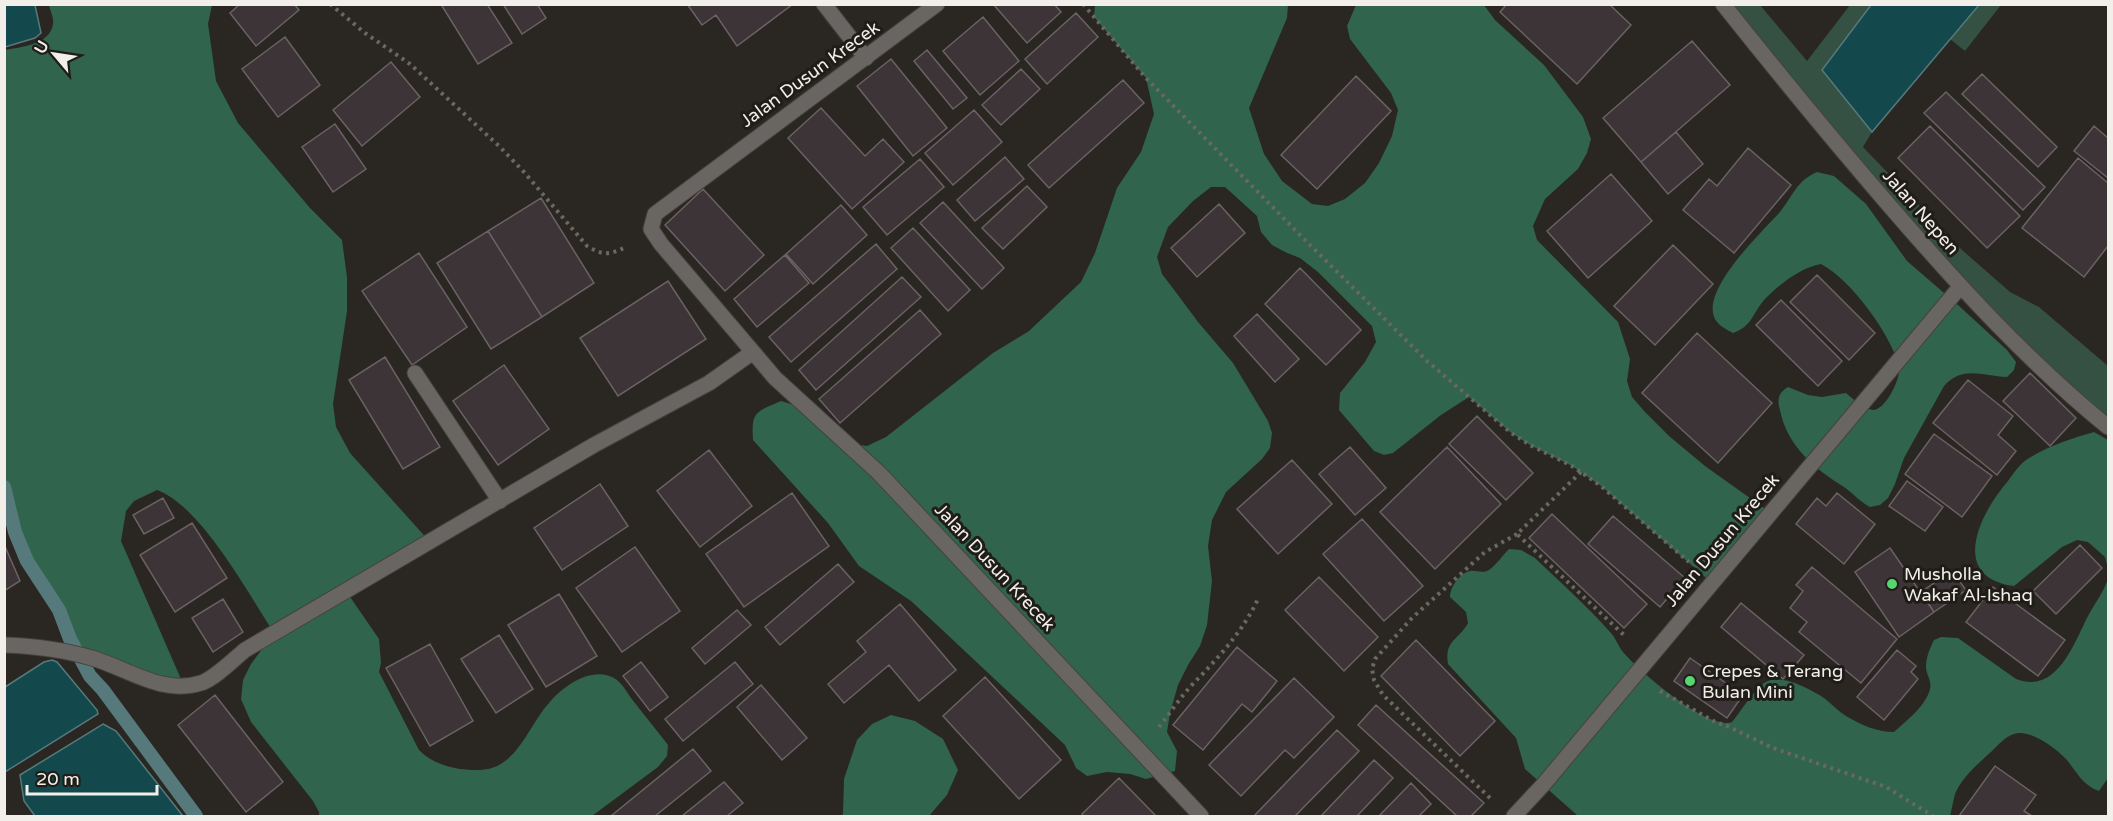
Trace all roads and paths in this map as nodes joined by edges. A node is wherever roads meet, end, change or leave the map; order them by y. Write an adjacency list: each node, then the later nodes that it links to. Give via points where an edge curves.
1 (330, 4): 7 (path, via 410,64 499,146 587,246 600,254 613,253)
2 (824, 4): 6 (street)
3 (937, 4): 6 (street, Jalan Dusun Krecek)
4 (1083, 4): 12 (path, via 1146,78 1427,361 1510,432)
5 (1723, 4): 8 (street, Jalan Nepen, via 1801,103)
6 (866, 58): 7 (street, Jalan Dusun Krecek, via 705,175 656,214)
7 (651, 229): 9 (street, Jalan Dusun Krecek)
8 (1960, 287): 11 (street, Jalan Nepen, via 2066,393); 15 (street, Jalan Dusun Krecek)
9 (753, 352): 13 (street, via 709,383); 20 (street, Jalan Dusun Krecek, via 775,378 879,473)
10 (415, 373): 13 (street)
11 (2109, 428)
12 (1581, 472): 14 (path); 15 (path)
13 (500, 501): 17 (street, via 245,650 203,682 160,685 96,659 49,648)
14 (1517, 534): 18 (path); 21 (path, via 1485,552 1412,618 1375,659 1372,669 1383,695)
15 (1712, 583): 18 (street, Jalan Dusun Krecek)
16 (1258, 599): 20 (path, via 1246,622)
17 (4, 645)
18 (1649, 658): 19 (street, Jalan Dusun Krecek)
19 (1634, 676): 23 (street, Jalan Dusun Krecek); 24 (path, via 1716,723 1773,748 1886,787)
20 (1140, 751): 22 (street, Jalan Dusun Krecek)
21 (1492, 800)
22 (1201, 816)
23 (1514, 816)
24 (1933, 816)

